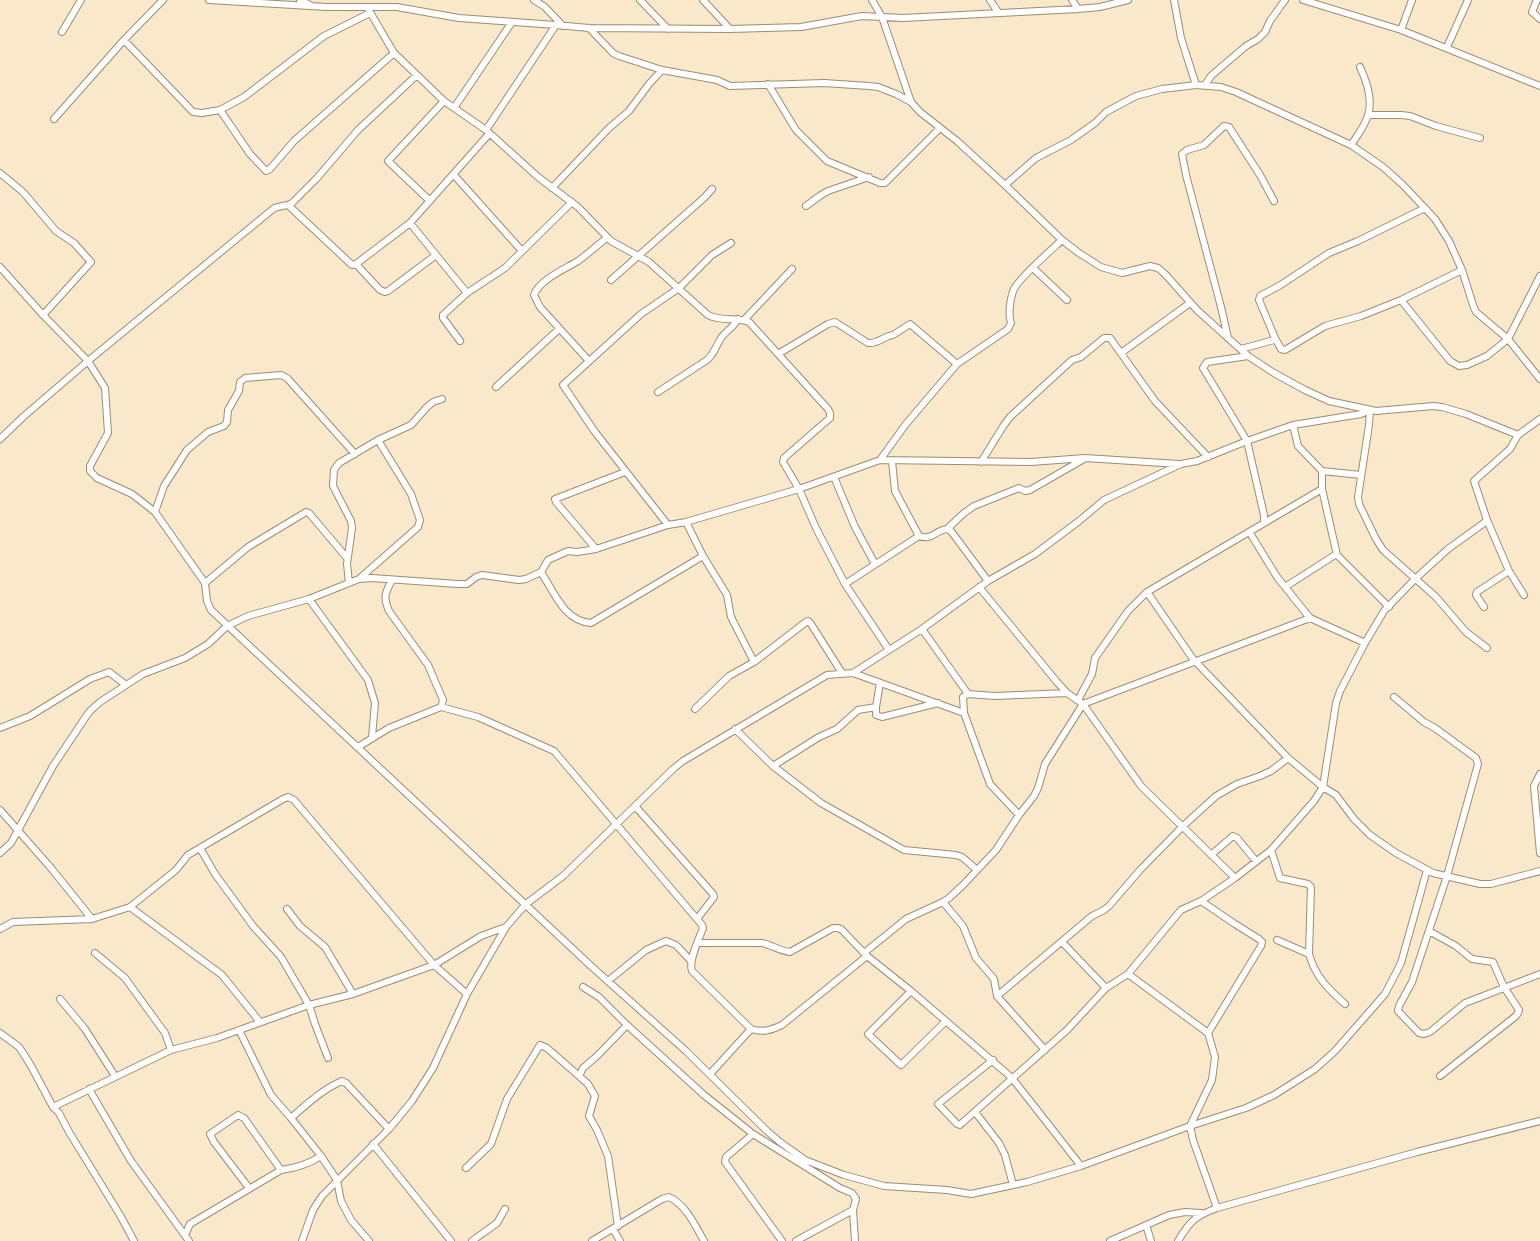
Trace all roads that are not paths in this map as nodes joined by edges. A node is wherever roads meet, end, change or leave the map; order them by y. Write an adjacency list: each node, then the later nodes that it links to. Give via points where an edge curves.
1 (81, 0): 32 (street)
2 (163, 0): 33 (street)
3 (209, 0): 18 (street)
4 (300, 0): 18 (street)
5 (534, 0): 27 (street, via 546,7)
6 (640, 0): 29 (street)
7 (703, 0): 30 (street)
8 (872, 0): 23 (street)
9 (990, 0): 21 (street)
10 (1072, 0): 20 (street)
11 (1128, 0): 20 (street)
12 (1174, 0): 40 (street, via 1181,38)
13 (1285, 0): 41 (street, via 1265,32 1226,62)
14 (1303, 0): 31 (street)
15 (1412, 0): 31 (street)
16 (1468, 0): 34 (street)
17 (1537, 0): 24 (street, via 1532,12)
18 (314, 6): 19 (street)
19 (367, 7): 22 (street); 25 (street, via 397,7 459,18)
20 (1078, 9): 21 (street)
21 (998, 12): 23 (street, via 911,18)
22 (370, 13): 35 (street); 46 (street, via 324,36 244,97)
23 (882, 17): 30 (street, via 862,16 801,26); 44 (street)
24 (1540, 19)
25 (512, 22): 26 (street); 45 (street)
26 (556, 25): 27 (street); 50 (street)
27 (564, 26): 28 (street)
28 (589, 28): 29 (street); 37 (street, via 619,56)
29 (668, 29): 30 (street)
30 (730, 29)
31 (1401, 30): 34 (street)
32 (62, 32)
33 (124, 40): 46 (street, via 193,112); 48 (street)
34 (1447, 47): 42 (street)
35 (394, 53): 38 (street); 46 (street, via 294,141 266,171 250,154)
36 (1360, 67): 47 (street, via 1370,100)
37 (662, 70): 39 (street, via 717,80 730,86); 57 (street, via 629,111 609,128)
38 (417, 75): 43 (street); 62 (street, via 358,130 317,178)
39 (768, 84): 44 (street, via 824,82 878,87); 55 (street, via 796,130 827,161)
40 (1196, 85): 41 (street); 56 (street, via 1147,92 1122,102 1071,140 1036,158)
41 (1204, 85): 52 (street, via 1236,92)
42 (1540, 86)
43 (444, 101): 45 (street); 60 (street, via 388,161)
44 (911, 102): 49 (street)
45 (454, 108): 50 (street)
46 (220, 110)
47 (1368, 116): 51 (street, via 1410,116); 52 (street)
48 (54, 119)
49 (940, 128): 55 (street, via 885,183); 56 (street)
50 (487, 132): 54 (street); 57 (street)
51 (1480, 138)
52 (1351, 145): 64 (street, via 1383,167)
53 (0, 173): 84 (street, via 23,192 56,231 74,243 91,262)
54 (454, 175): 60 (street); 69 (street)
55 (869, 178): 63 (street, via 821,194)
56 (1005, 185): 67 (street)
57 (552, 188): 61 (street)
58 (712, 189): 71 (street)
59 (1274, 201): 87 (street, via 1229,127 1224,126 1204,145 1182,154)
60 (430, 202): 65 (street)
61 (572, 202): 66 (street); 69 (street)
62 (288, 205): 72 (street, via 352,265); 95 (street, via 273,209)
63 (806, 206)
64 (1426, 208): 76 (street, via 1449,241); 88 (street, via 1329,253 1260,296 1259,300)
65 (410, 223): 70 (street); 72 (street)
66 (607, 238): 71 (street); 86 (street, via 578,261 546,281 535,292 540,307)
67 (1062, 240): 74 (street); 83 (street, via 1101,267 1112,271 1122,273 1150,266 1158,268)
68 (731, 243): 79 (street, via 712,255)
69 (522, 251): 80 (street, via 505,268)
70 (436, 255): 72 (street, via 385,292 380,290); 80 (street)
71 (638, 255): 78 (street); 79 (street)
72 (356, 264)
73 (0, 267): 84 (street)
74 (1033, 268): 81 (street); 97 (street, via 1014,289 1009,316 1011,323 1008,329)
75 (792, 269): 85 (street)
76 (1462, 270): 82 (street); 89 (street, via 1476,312)
77 (1540, 276): 89 (street)
78 (611, 280)
79 (679, 288): 85 (street, via 713,318); 96 (street, via 641,314)
80 (467, 293): 90 (street, via 443,315)
81 (1067, 300)
82 (1401, 300): 88 (street, via 1361,316 1325,326 1285,350 1281,349); 89 (street, via 1450,361 1459,366 1487,356)
83 (1190, 303): 87 (street); 92 (street)
84 (43, 315): 95 (street)
85 (741, 320): 93 (street, via 749,322); 102 (street, via 721,338 713,355)
86 (559, 329): 96 (street); 101 (street)
87 (1228, 338): 91 (street)
88 (1275, 338): 91 (street)
89 (1508, 339): 99 (street)
90 (460, 341)
91 (1241, 349): 94 (street)
92 (1121, 353): 112 (street, via 1152,397); 116 (street, via 1107,337 1081,357 1074,359 1010,417)
93 (778, 354): 97 (street, via 835,322 873,344 910,324); 122 (street, via 830,413 828,420 784,458 784,465)
94 (1248, 356): 104 (street, via 1274,374 1329,401); 110 (street, via 1207,362 1203,368)
95 (88, 361): 108 (street); 124 (street, via 106,390 108,433 90,466 90,471 97,478 132,494)
96 (589, 361): 119 (street, via 564,385)
97 (956, 364): 114 (street)
98 (1540, 366): 99 (street)
99 (1534, 370): 100 (street)
100 (1540, 379)
101 (496, 387)
102 (658, 392)
103 (442, 398): 109 (street, via 427,406 411,424)
104 (1370, 410): 106 (street, via 1361,414); 107 (street, via 1381,412 1442,407); 120 (street)
105 (1540, 419): 107 (street)
106 (1293, 425): 110 (street); 118 (street, via 1298,446)
107 (1518, 435): 125 (street, via 1510,449 1474,481)
108 (0, 439)
109 (378, 440): 111 (street); 139 (street, via 411,494 420,524)
110 (1246, 441): 112 (street); 127 (street)
111 (355, 454): 124 (street, via 287,378 281,375 245,378 240,382 239,390 228,410 227,422 224,426 208,432 187,450 164,486); 135 (street, via 339,463 334,470 333,478 333,486 351,521)
112 (1208, 457): 117 (street)
113 (1085, 458): 116 (street); 117 (street); 129 (street, via 1030,490 1019,488 974,506)
114 (880, 460): 115 (street); 121 (street)
115 (892, 461): 116 (street); 131 (street, via 895,491)
116 (981, 462)
117 (1180, 464): 142 (street, via 1104,500 1035,554)
118 (1322, 471): 120 (street); 123 (street)
119 (625, 472): 128 (street); 132 (street, via 555,499)
120 (1362, 475): 140 (street, via 1359,504 1376,539 1383,550)
121 (834, 477): 122 (street); 136 (street, via 855,527)
122 (800, 489): 126 (street); 145 (street, via 816,528)
123 (1322, 489): 127 (street); 133 (street)
124 (155, 512): 143 (street)
125 (1487, 520): 137 (street); 140 (street, via 1448,549)
126 (686, 522): 128 (street); 134 (street)
127 (1264, 522): 130 (street)
128 (668, 525): 132 (street)
129 (947, 529): 131 (street, via 930,538); 142 (street)
130 (1250, 533): 147 (street); 148 (street)
131 (919, 536): 136 (street)
132 (596, 549): 138 (street, via 568,551 548,560)
133 (1337, 555): 147 (street); 151 (street)
134 (703, 556): 138 (street, via 591,623 580,621 566,611); 160 (street, via 727,595 731,617)
135 (347, 558): 143 (street, via 306,512 248,547); 144 (street)
136 (875, 564): 145 (street)
137 (1510, 571): 149 (street); 152 (street, via 1477,592 1476,595)
138 (541, 572): 141 (street, via 519,580 478,576 467,584)
139 (359, 579): 141 (street); 144 (street)
140 (1415, 579): 151 (street); 157 (street, via 1436,597 1466,632)
141 (392, 580): 170 (street, via 385,593 386,604 428,665 443,700)
142 (988, 581): 146 (street)
143 (205, 583): 154 (street, via 211,610)
144 (349, 583): 150 (street)
145 (845, 584): 158 (street)
146 (979, 587): 155 (street); 165 (street)
147 (1285, 587): 153 (street)
148 (1147, 592): 159 (street); 168 (street, via 1128,611 1095,658)
149 (1524, 595)
150 (308, 599): 154 (street, via 248,616); 176 (street, via 368,680 375,703)
151 (1388, 607): 156 (street)
152 (1484, 607)
153 (1310, 618): 156 (street); 159 (street)
154 (227, 626): 164 (street, via 208,644 185,658 143,674); 177 (street)
155 (922, 629): 158 (street); 166 (street)
156 (1365, 643): 181 (street, via 1336,703)
157 (1487, 648)
158 (889, 650): 162 (street)
159 (1196, 661): 168 (street); 178 (street)
160 (754, 662): 161 (street, via 808,622); 172 (street, via 729,676)
161 (842, 673): 162 (street); 175 (street, via 827,675)
162 (853, 673): 163 (street)
163 (880, 683): 169 (street); 171 (street)
164 (126, 685): 174 (street, via 109,672 90,679 30,716); 187 (street, via 89,712 53,766)
165 (1067, 693): 166 (street, via 995,696); 168 (street)
166 (968, 694): 173 (street, via 963,697)
167 (1394, 697): 197 (street, via 1478,761)
168 (1081, 702): 184 (street, via 1045,764 1034,796); 186 (street, via 1141,786)
169 (938, 703): 171 (street, via 882,717 876,715); 173 (street)
170 (441, 707): 176 (street); 185 (street, via 478,717 554,751)
171 (876, 707): 179 (street, via 858,710 837,729 819,737)
172 (695, 709)
173 (964, 713): 184 (street, via 990,784)
174 (0, 728)
175 (735, 729): 179 (street); 182 (street, via 672,769)
176 (372, 737): 177 (street)
177 (358, 747): 201 (street)
178 (1288, 758): 181 (street); 186 (street, via 1266,774 1226,789)
179 (774, 766): 194 (street, via 821,803 904,850 956,855)
180 (1540, 774): 191 (street, via 1534,786)
181 (1323, 787): 189 (street); 195 (street, via 1336,795 1370,835)
182 (635, 806): 185 (street); 205 (street, via 713,894 714,897)
183 (0, 810): 187 (street)
184 (1019, 815): 194 (street, via 996,850)
185 (617, 823): 201 (street, via 563,876); 205 (street)
186 (1183, 826): 192 (street); 210 (street, via 1109,906 1092,916)
187 (18, 831): 190 (street, via 11,843); 204 (street)
188 (200, 848): 202 (street, via 188,855 176,870); 216 (street, via 282,799 288,797 294,800); 229 (street, via 215,874 253,926 281,957)
189 (1271, 850): 193 (street); 213 (street, via 1280,878 1308,884 1311,887)
190 (0, 853)
191 (1540, 853)
192 (1211, 855): 193 (street, via 1234,836); 198 (street)
193 (1256, 861): 198 (street)
194 (977, 870): 200 (street)
195 (1427, 870): 197 (street); 251 (street, via 1409,939 1395,975 1385,994 1335,1051 1315,1069 1274,1095 1246,1108)
196 (1540, 871): 197 (street, via 1491,884)
197 (1447, 876): 208 (street)
198 (1235, 878): 199 (street)
199 (1201, 901): 217 (street, via 1181,910); 235 (street, via 1262,942)
200 (943, 902): 214 (street, via 906,919); 226 (street, via 963,926 976,958 994,979)
201 (526, 904): 206 (street); 219 (street)
202 (130, 907): 204 (street); 231 (street, via 222,974)
203 (287, 909): 224 (street, via 300,926 325,947)
204 (92, 919): 207 (street, via 13,922)
205 (697, 919): 211 (street, via 703,928)
206 (506, 926): 216 (street, via 481,936); 225 (street)
207 (0, 929)
208 (1429, 931): 221 (street, via 1456,946 1472,959 1493,962); 221 (street, via 1412,982 1398,1011 1419,1033 1430,1032 1465,1003)
209 (1277, 940): 213 (street)
210 (1062, 942): 222 (street); 226 (street)
211 (698, 943): 214 (street, via 762,943 790,952 836,928 841,929); 215 (street)
212 (95, 953): 237 (street, via 125,978 165,1032)
213 (1309, 954): 228 (street, via 1316,973)
214 (866, 955): 223 (street); 233 (street, via 782,1025 770,1031)
215 (691, 961): 219 (street, via 676,944 666,941 646,950); 233 (street, via 692,971)
216 (434, 965): 224 (street); 225 (street)
217 (1128, 974): 222 (street); 235 (street)
218 (1540, 974): 221 (street)
219 (608, 981): 241 (street)
220 (583, 986): 232 (street, via 600,997)
221 (1504, 987): 244 (street, via 1519,1010 1518,1014)
222 (1106, 988): 238 (street)
223 (911, 991): 230 (street); 230 (street, via 868,1034 901,1065)
224 (353, 994): 229 (street)
225 (467, 994): 252 (street, via 433,1068 412,1101)
226 (997, 996): 238 (street)
227 (60, 999): 242 (street, via 85,1029)
228 (1345, 1004)
229 (309, 1005): 231 (street); 239 (street)
230 (946, 1021): 240 (street)
231 (260, 1022): 234 (street)
232 (628, 1025): 243 (street, via 583,1068); 253 (street, via 704,1095)
233 (752, 1029): 241 (street)
234 (239, 1030): 237 (street); 249 (street, via 271,1095)
235 (1208, 1032): 251 (street, via 1215,1057 1212,1080)
236 (0, 1033): 247 (street, via 19,1047)
237 (171, 1050): 242 (street)
238 (1045, 1050): 245 (street)
239 (328, 1058)
240 (993, 1060): 245 (street); 248 (street, via 938,1104 960,1125)
241 (710, 1074): 260 (street, via 780,1142 805,1160 844,1175 884,1186 947,1190 965,1194)
242 (115, 1076): 246 (street)
243 (579, 1076): 257 (street, via 548,1048 540,1045 507,1100 491,1144); 267 (street, via 588,1084 595,1096 588,1116 608,1156)
244 (1440, 1076)
245 (1012, 1078): 248 (street); 256 (street)
246 (89, 1089): 247 (street); 268 (street, via 131,1161)
247 (53, 1107): 270 (street, via 59,1113)
248 (975, 1112): 260 (street, via 999,1142)
249 (291, 1118): 252 (street, via 334,1084 342,1081); 255 (street)
250 (1540, 1121): 262 (street)
251 (1190, 1126): 256 (street); 262 (street, via 1191,1136)
252 (389, 1129): 254 (street)
253 (753, 1134): 264 (street, via 852,1193 856,1199); 278 (street, via 726,1157 725,1162)
254 (373, 1144): 259 (street); 274 (street)
255 (321, 1156): 258 (street, via 292,1169); 259 (street)
256 (1081, 1166): 260 (street)
257 (466, 1168)
258 (281, 1170): 261 (street); 261 (street, via 244,1118 238,1115 210,1134)
259 (337, 1180): 272 (street, via 313,1210); 273 (street, via 341,1201 351,1220)
260 (1013, 1185)
261 (249, 1188): 268 (street, via 190,1224)
262 (1217, 1208): 265 (street)
263 (505, 1209): 275 (street, via 497,1223)
264 (853, 1210): 279 (street); 280 (street)
265 (1201, 1213): 266 (street, via 1169,1215); 283 (street, via 1191,1222)
266 (1146, 1225): 281 (street); 282 (street)
267 (616, 1227): 269 (street); 276 (street); 277 (street, via 669,1197 686,1210)
268 (185, 1235): 271 (street)
269 (595, 1240)
270 (134, 1241)
271 (189, 1241)
272 (302, 1241)
273 (369, 1241)
274 (451, 1241)
275 (472, 1241)
276 (620, 1241)
277 (704, 1241)
278 (782, 1241)
279 (796, 1241)
280 (855, 1241)
281 (1110, 1241)
282 (1151, 1241)
283 (1178, 1241)

